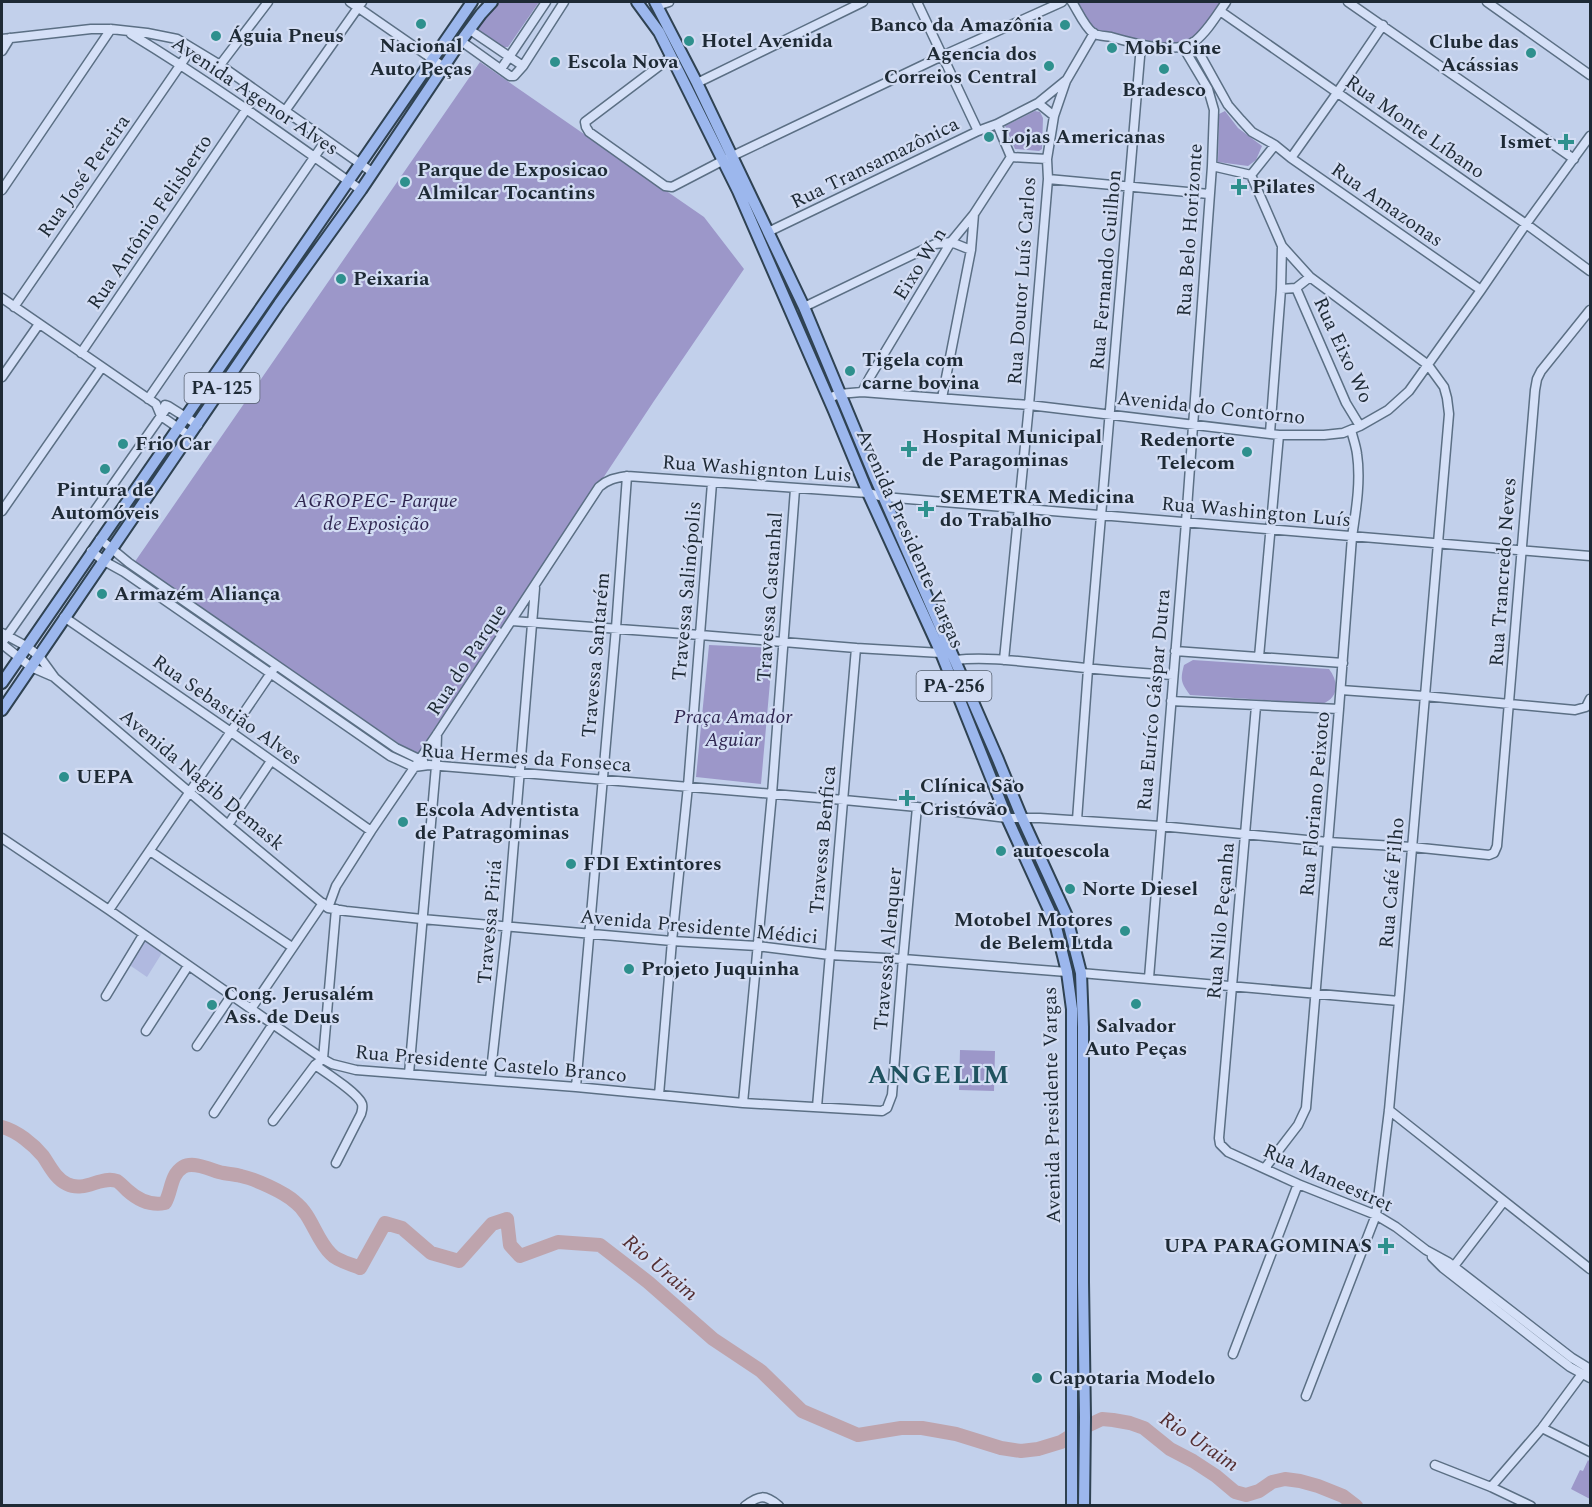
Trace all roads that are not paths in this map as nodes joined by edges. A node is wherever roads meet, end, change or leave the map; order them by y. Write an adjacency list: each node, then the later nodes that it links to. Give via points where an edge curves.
1 (268, 2): 35 (street)
2 (472, 2): 33 (main road, PA-125)
3 (492, 2): 20 (main road, PA-125 / PA-125)
4 (546, 2): 31 (street)
5 (564, 2): 36 (street)
6 (637, 2): 32 (main road, Avenida Presidente Vargas / PA-256)
7 (669, 2): 16 (street)
8 (863, 2): 41 (street)
9 (917, 2): 30 (street)
10 (1062, 2): 30 (street)
11 (1072, 2): 22 (street)
12 (1226, 2): 17 (street)
13 (1348, 2): 18 (street)
14 (1487, 2): 39 (street)
15 (357, 3): 33 (street); 48 (street)
16 (656, 4): 41 (main road, Avenida Presidente Vargas / PA-256)
17 (1220, 11): 25 (street); 43 (street, Rua Monte Líbano)
18 (1383, 25): 43 (street); 60 (street)
19 (111, 29): 21 (street); 23 (street); 68 (street)
20 (470, 30): 24 (main road, PA-125 / PA-125); 31 (street)
21 (128, 32): 28 (street, via 170,37); 34 (street, Avenida Agenor Alves)
22 (1094, 33): 26 (street); 40 (street)
23 (6, 39): 29 (street)
24 (461, 41): 37 (main road, PA-125 / PA-125); 38 (street)
25 (1193, 42): 27 (street); 45 (street, Rua Amazonas)
26 (1142, 45): 27 (street); 67 (street, Rua Fernando Guilhon)
27 (1184, 46): 47 (street, Rua Belo Horizonte, via 1208,88)
28 (192, 48): 34 (street, Rua José Pereira); 35 (street)
29 (2, 51)
30 (942, 56): 51 (street); 57 (street)
31 (509, 57): 36 (street); 38 (street)
32 (671, 57): 57 (main road, Avenida Presidente Vargas / PA-256); 57 (street, via 585,122 586,127 669,187)
33 (431, 59): 37 (street); 61 (main road, PA-125)
34 (182, 65): 46 (street, Avenida Agenor Alves); 85 (street, Rua José Pereira)
35 (220, 65): 42 (street)
36 (523, 66): 38 (street, via 514,76)
37 (444, 67): 63 (main road, PA-125 / PA-125)
38 (501, 69)
39 (1590, 75)
40 (1066, 81): 44 (street, Rua Transamazônica); 49 (street, Rua Doutor Luís Carlos)
41 (697, 83): 57 (main road, Avenida Presidente Vargas / PA-256)
42 (258, 92): 46 (street, Rua Antônio Felisberto); 48 (street)
43 (1337, 93): 58 (street); 72 (street, Rua Monte Líbano)
44 (1038, 103): 49 (street); 50 (street, Rua Transamazônica)
45 (1228, 105): 47 (street); 54 (street, Rua Amazonas, via 1252,132)
46 (247, 109): 55 (street, Avenida Agenor Alves); 89 (street, Rua Antônio Felisberto)
47 (1214, 110): 62 (street, Rua Belo Horizonte)
48 (285, 111): 53 (street)
49 (1054, 116): 59 (street, Rua Doutor Luís Carlos)
50 (997, 124): 51 (street, Rua Transamazônica); 56 (street)
51 (978, 131): 73 (street, Rua Transamazônica)
52 (1590, 136): 60 (street, Avenida do Contorno)
53 (326, 140): 55 (street); 61 (street)
54 (1275, 145): 58 (street, Rua Amazonas); 64 (street)
55 (315, 157): 66 (street, Avenida Agenor Alves); 98 (street)
56 (1011, 157): 59 (street); 71 (street, Eixo W n)
57 (727, 158): 73 (main road, Avenida Presidente Vargas / PA-256); 96 (main road, Avenida Presidente Vargas / PA-256, via 738,191)
58 (1291, 158): 81 (street, Rua Amazonas)
59 (1047, 159): 65 (street, Rua Doutor Luís Carlos)
60 (1574, 159): 72 (street, Avenida do Contorno)
61 (360, 164): 63 (street); 66 (main road, PA-125)
62 (1212, 166): 64 (street); 70 (street, Rua Belo Horizonte)
63 (372, 172): 69 (main road, PA-125 / PA-125)
64 (1251, 175): 75 (street)
65 (1048, 179): 67 (street); 100 (street, Rua Doutor Luís Carlos)
66 (348, 181): 69 (street, Avenida Agenor Alves); 82 (main road, PA-125)
67 (1130, 187): 70 (street); 102 (street, Rua Fernando Guilhon)
68 (2, 190)
69 (361, 190): 84 (main road, PA-125 / PA-125)
70 (1209, 194): 105 (street, Rua Belo Horizonte)
71 (974, 214): 74 (street, Eixo W n); 76 (street)
72 (1526, 224): 77 (street, Rua Monte Líbano); 81 (street, Avenida do Contorno)
73 (768, 232): 86 (main road, Avenida Presidente Vargas / PA-256)
74 (951, 242): 76 (street); 86 (street, via 935,244); 95 (street, Eixo W n)
75 (1282, 246): 78 (street, Rua Café Filho); 80 (street)
76 (971, 250): 97 (street)
77 (1590, 270)
78 (1310, 277): 79 (street); 91 (street, Rua Café Filho)
79 (1296, 288): 80 (street); 107 (street, Rua Eixo Wo, via 1346,403)
80 (1281, 289): 110 (street)
81 (1481, 290): 91 (street, Avenida do Contorno)
82 (267, 296): 84 (main road); 90 (main road, PA-125)
83 (2, 298): 85 (street)
84 (279, 304): 93 (main road, PA-125 / PA-125)
85 (14, 307): 88 (street)
86 (804, 307): 96 (main road, Avenida Presidente Vargas / PA-256)
87 (1590, 310): 127 (street, Rua Trancredo Neves, via 1537,379)
88 (39, 324): 89 (street); 94 (street)
89 (81, 353): 92 (street)
90 (221, 364): 93 (main road); 104 (main road, PA-125)
91 (1428, 365): 107 (street, Avenida do Contorno, via 1409,391 1388,410); 124 (street, Rua Café Filho, via 1444,387 1449,414)
92 (102, 367): 98 (street); 118 (street)
93 (233, 373): 106 (main road, PA-125 / PA-125)
94 (2, 377)
95 (862, 392): 96 (street, Avenida do Contorno); 97 (street, Avenida do Contorno)
96 (834, 396): 115 (main road, Avenida Presidente Vargas / PA-256); 116 (main road, Avenida Presidente Vargas / PA-256)
97 (942, 398): 100 (street, Avenida do Contorno)
98 (148, 399): 99 (street)
99 (156, 405): 101 (street); 103 (street)
100 (1029, 405): 102 (street, Avenida do Contorno); 117 (street, Rua Doutor Luís Carlos)
101 (168, 406): 103 (street); 104 (street)
102 (1110, 414): 105 (street, Avenida do Contorno); 119 (street, Rua Fernando Guilhon)
103 (161, 416): 108 (street); 135 (street)
104 (185, 416): 106 (street); 108 (main road, PA-125)
105 (1193, 424): 110 (street, Avenida do Contorno); 120 (street, Rua Euríco Gáspar Dutra)
106 (198, 425): 111 (main road, PA-125 / PA-125)
107 (1360, 426): 109 (street, Avenida do Contorno)
108 (177, 428): 111 (street); 123 (main road, PA-125)
109 (1351, 430): 110 (street, Avenida do Contorno, via 1324,435); 122 (street, Rua Floriano Peixoto, via 1359,470)
110 (1274, 434): 121 (street)
111 (190, 436): 125 (main road, PA-125 / PA-125)
112 (627, 476): 113 (street, Rua Washignton Luis); 130 (street, Rua do Parque, via 609,480 600,487); 134 (street, Travessa Santarém)
113 (712, 483): 114 (street, Rua Washignton Luis); 136 (street, Travessa Salinópolis)
114 (795, 489): 115 (street, Rua Washignton Luis); 137 (street, Travessa Castanhal)
115 (868, 493): 116 (street, Rua Washignton Luis); 142 (main road, Avenida Presidente Vargas / PA-256)
116 (884, 497): 117 (street, Rua Washington Luís); 146 (main road, Avenida Presidente Vargas / PA-256)
117 (1018, 509): 119 (street, Rua Washington Luís); 147 (street, Rua Doutor Luís Carlos)
118 (2, 511)
119 (1102, 515): 120 (street, Rua Washington Luís); 151 (street, Rua Fernando Guilhon)
120 (1186, 522): 121 (street, Rua Washington Luís); 141 (street, Rua Euríco Gáspar Dutra)
121 (1270, 530): 122 (street, Rua Washington Luís); 145 (street)
122 (1352, 537): 124 (street, Rua Washington Luís); 148 (street, Rua Floriano Peixoto)
123 (100, 539): 125 (street); 126 (main road, PA-125)
124 (1438, 543): 127 (street, Rua Washington Luís); 156 (street, Rua Café Filho)
125 (112, 549): 129 (main road, PA-125 / PA-125); 150 (street)
126 (91, 551): 129 (street, Rua Hermes da Fonseca); 139 (main road, PA-125)
127 (1520, 551): 128 (street, Rua Washington Luís); 159 (street, Rua Trancredo Neves)
128 (1590, 556)
129 (104, 561): 131 (main road, PA-125 / PA-125); 150 (street, Rua Hermes da Fonseca)
130 (535, 587): 132 (street, Rua do Parque); 133 (street, Travessa Piriá)
131 (64, 617): 143 (main road, PA-125 / PA-125); 163 (street, Rua Sebastião Alves)
132 (512, 621): 133 (street); 164 (street, Rua do Parque)
133 (532, 623): 134 (street); 169 (street, Travessa Piriá)
134 (616, 628): 136 (street); 170 (street, Travessa Santarém)
135 (4, 634): 138 (street); 139 (street, Avenida Nagib Demask)
136 (700, 635): 137 (street); 171 (street, Travessa Salinópolis)
137 (784, 642): 140 (street); 173 (street, Travessa Castanhal)
138 (2, 643): 144 (street, Avenida Nagib Demask)
139 (26, 646): 143 (street, Avenida Nagib Demask); 144 (main road, PA-125)
140 (856, 648): 142 (street); 174 (street, Travessa Benfica)
141 (1175, 651): 145 (street); 152 (street, Rua Euríco Gáspar Dutra)
142 (941, 653): 176 (main road, Avenida Presidente Vargas / PA-256)
143 (39, 656): 149 (main road, PA-125 / PA-125); 153 (street, Avenida Nagib Demask)
144 (19, 657): 149 (street, Avenida Nagib Demask); 154 (main road, PA-125)
145 (1259, 657): 148 (street)
146 (955, 660): 147 (street); 177 (main road, Avenida Presidente Vargas / PA-256)
147 (1004, 660): 151 (street)
148 (1343, 663): 155 (street, Rua Floriano Peixoto)
149 (32, 667): 153 (street, Avenida Nagib Demask); 162 (main road, PA-125 / PA-125)
150 (274, 668): 163 (street); 165 (street); 168 (street, Rua Hermes da Fonseca, via 390,756)
151 (1088, 669): 152 (street); 178 (street, Rua Fernando Guilhon)
152 (1173, 675): 158 (street, Rua Euríco Gáspar Dutra)
153 (55, 678): 172 (street, Avenida Nagib Demask)
154 (2, 683)
155 (1341, 690): 156 (street); 161 (street, Rua Floriano Peixoto)
156 (1424, 696): 159 (street); 185 (street, Rua Café Filho)
157 (1590, 699): 159 (street, via 1586,707 1575,710)
158 (1171, 701): 160 (street); 180 (street, Rua Euríco Gáspar Dutra)
159 (1509, 703): 187 (street, Rua Trancredo Neves)
160 (1257, 706): 161 (street); 182 (street, Rua Nilo Peçanha)
161 (1339, 709): 184 (street, Rua Floriano Peixoto)
162 (2, 710)
163 (231, 732): 166 (street, Rua Sebastião Alves); 172 (street)
164 (437, 734): 165 (street, Rua do Parque); 167 (street)
165 (419, 759): 167 (street); 168 (street, Rua do Parque)
166 (271, 761): 179 (street); 181 (street, Rua Sebastião Alves)
167 (433, 765): 168 (street, Rua Hermes da Fonseca); 169 (street, Rua Hermes da Fonseca); 190 (street)
168 (414, 767): 181 (street, Rua do Parque)
169 (519, 773): 170 (street, Rua Hermes da Fonseca); 191 (street, Travessa Piriá)
170 (603, 779): 171 (street, Rua Hermes da Fonseca); 192 (street, Travessa Santarém)
171 (688, 786): 173 (street, Rua Hermes da Fonseca); 194 (street, Travessa Salinópolis)
172 (189, 792): 179 (street, Avenida Nagib Demask); 186 (street)
173 (772, 794): 174 (street, Rua Hermes da Fonseca); 195 (street, Travessa Castanhal)
174 (844, 800): 175 (street, Rua Hermes da Fonseca); 197 (street, Travessa Benfica)
175 (917, 807): 176 (street, Rua Hermes da Fonseca); 198 (street, Travessa Alenquer)
176 (1007, 818): 177 (street, Rua Hermes da Fonseca); 200 (main road, Avenida Presidente Vargas / PA-256, via 1055,923)
177 (1022, 818): 178 (street, Rua Hermes da Fonseca); 201 (main road, Avenida Presidente Vargas / PA-256, via 1066,914)
178 (1077, 820): 180 (street, Rua Hermes da Fonseca)
179 (228, 825): 188 (street, Avenida Nagib Demask)
180 (1160, 826): 182 (street, Rua Hermes da Fonseca); 202 (street, Rua Euríco Gáspar Dutra)
181 (371, 831): 188 (street, Rua do Parque, via 336,886)
182 (1244, 833): 184 (street, Rua Hermes da Fonseca); 203 (street, Rua Nilo Peçanha)
183 (2, 838): 189 (street, Rua Presidente Castelo Branco)
184 (1328, 842): 185 (street, Rua Hermes da Fonseca); 204 (street, Rua Floriano Peixoto)
185 (1412, 847): 187 (street, Rua Hermes da Fonseca); 207 (street, Rua Café Filho)
186 (150, 851): 189 (street); 196 (street)
187 (1494, 853)
188 (329, 907): 190 (street, Avenida Presidente Médici); 196 (street); 212 (street)
189 (109, 910): 193 (street, Rua Presidente Castelo Branco)
190 (422, 919): 191 (street, Avenida Presidente Médici); 214 (street)
191 (507, 926): 192 (street, Avenida Presidente Médici); 215 (street, Travessa Piriá)
192 (590, 934): 194 (street, Avenida Presidente Médici); 216 (street, Travessa Santarém)
193 (143, 935): 199 (street, Rua Presidente Castelo Branco); 205 (street)
194 (672, 941): 195 (street, Avenida Presidente Médici); 217 (street, Travessa Salinópolis)
195 (757, 946): 197 (street, Avenida Presidente Médici); 219 (street, Travessa Castanhal)
196 (292, 947): 208 (street)
197 (830, 955): 198 (street, Avenida Presidente Médici); 220 (street, Travessa Benfica)
198 (903, 959): 200 (street, Avenida Presidente Médici); 218 (street, Travessa Alenquer)
199 (188, 966): 206 (street, Rua Presidente Castelo Branco); 210 (street)
200 (1067, 972): 230 (main road, Avenida Presidente Vargas / PA-256, via 1072,1009)
201 (1081, 973): 202 (street); 230 (main road, Avenida Presidente Vargas / PA-256)
202 (1149, 978): 203 (street)
203 (1232, 986): 204 (street); 224 (street, Rua Nilo Peçanha)
204 (1315, 993): 207 (street); 226 (street, Rua Floriano Peixoto, via 1306,1108)
205 (106, 996)
206 (231, 996): 208 (street, Rua Presidente Castelo Branco); 211 (street)
207 (1399, 1001): 221 (street, Rua Café Filho)
208 (251, 1009): 209 (street, Rua Presidente Castelo Branco)
209 (273, 1024): 212 (street, Rua Presidente Castelo Branco); 222 (street)
210 (146, 1031)
211 (197, 1046)
212 (323, 1059): 213 (street); 214 (street, Rua Presidente Castelo Branco, via 356,1070)
213 (315, 1065): 223 (street); 225 (street, via 352,1092 362,1105)
214 (409, 1074): 215 (street, Rua Presidente Castelo Branco)
215 (490, 1080): 216 (street, Rua Presidente Castelo Branco)
216 (576, 1087): 217 (street, Rua Presidente Castelo Branco)
217 (659, 1095): 219 (street, Rua Presidente Castelo Branco)
218 (892, 1095): 220 (street, Rua Presidente Castelo Branco, via 888,1108 882,1111)
219 (743, 1103): 220 (street, Rua Presidente Castelo Branco)
220 (817, 1107)
221 (1389, 1110): 228 (street); 229 (street, Rua Café Filho)
222 (214, 1113)
223 (273, 1121)
224 (1219, 1138): 226 (street, Rua Maneestret, via 1228,1152)
225 (336, 1163)
226 (1265, 1168): 227 (street, Rua Maneestret)
227 (1298, 1184): 229 (street, Rua Maneestret); 234 (street)
228 (1504, 1201): 231 (street); 232 (street)
229 (1376, 1215): 232 (street, Rua Maneestret); 236 (street, Rua Café Filho)
230 (1078, 1257): 233 (main road, Avenida Presidente Vargas / PA-256)
231 (1590, 1269)
232 (1451, 1270): 235 (street, Rua Maneestret)
233 (1078, 1281): 243 (main road, Avenida Presidente Vargas / PA-256); 244 (main road, Avenida Presidente Vargas / PA-256, via 1085,1418)
234 (1233, 1354)
235 (1588, 1370): 237 (street)
236 (1306, 1396)
237 (1542, 1428): 238 (street); 240 (street)
238 (1590, 1452)
239 (1435, 1465): 240 (street)
240 (1491, 1487): 245 (street)
241 (745, 1506): 242 (street, via 763,1497 771,1498)
242 (778, 1506)
243 (1072, 1506)
244 (1084, 1506)
245 (1531, 1506)

